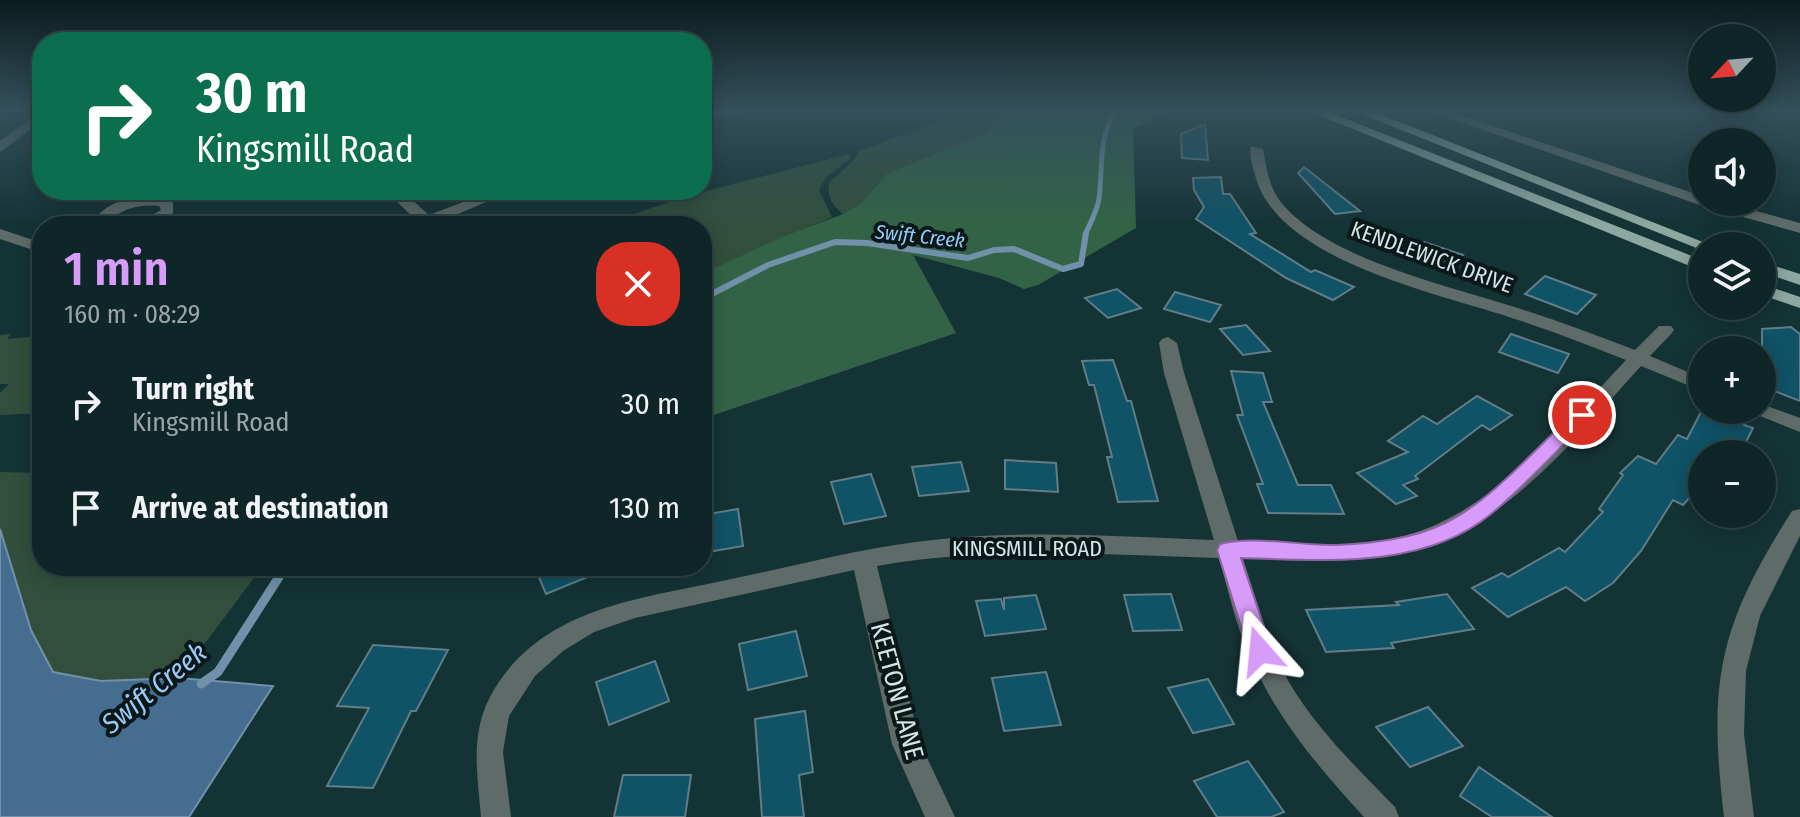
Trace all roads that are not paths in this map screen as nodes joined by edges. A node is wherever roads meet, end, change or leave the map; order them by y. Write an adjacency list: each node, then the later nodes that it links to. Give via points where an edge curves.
1 (1256, 149): 24 (street, KENDLEWICK DRIVE, via 1264,184 1276,206 1323,242 1404,276)
2 (1410, 149): 17 (main road)
3 (1457, 149): 15 (main road)
4 (1549, 149): 5 (street)
5 (1688, 196)
6 (401, 200): 10 (street)
7 (482, 200): 11 (street)
8 (106, 216): 9 (street, via 123,206 154,201 168,204)
9 (163, 216)
10 (414, 216)
11 (441, 216)
12 (1757, 216): 13 (street)
13 (1800, 228)
14 (0, 234): 16 (street)
15 (1688, 239)
16 (32, 245)
17 (1688, 260)
18 (1776, 272): 19 (main road)
19 (1800, 280)
20 (1776, 294): 21 (main road)
21 (1800, 303)
22 (1665, 330): 24 (street)
23 (1168, 343): 29 (street)
24 (1639, 357): 25 (street, KENDLEWICK DRIVE); 29 (street, KINGSMILL ROAD, via 1525,472 1453,529 1419,541 1336,553)
25 (1688, 379)
26 (1776, 416): 27 (street)
27 (1800, 425)
28 (1800, 517): 34 (street, via 1773,559 1736,651 1731,686)
29 (1228, 550): 30 (street, KINGSMILL ROAD, via 972,545); 33 (street, via 1260,651 1293,711)
30 (864, 561): 31 (street, KINGSMILL ROAD, via 633,610 586,624 554,644 519,674 490,734); 32 (street, KEETON LANE, via 906,744)
31 (496, 817)
32 (940, 817)
33 (1384, 817)
34 (1739, 817)

